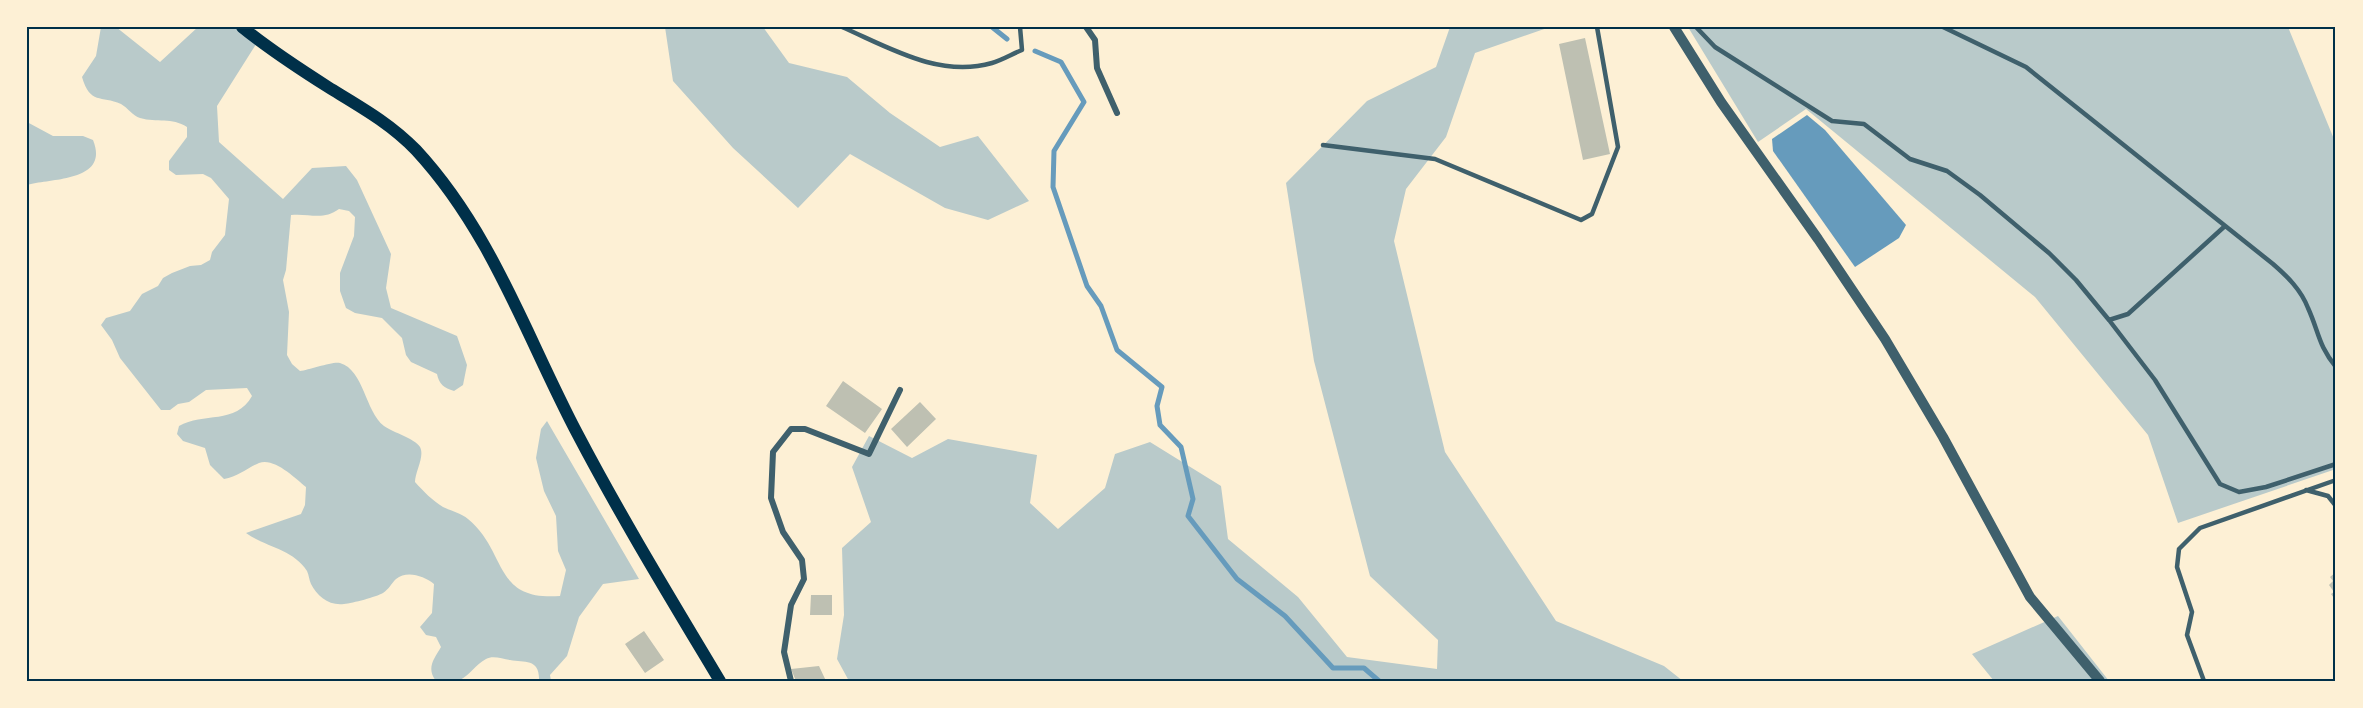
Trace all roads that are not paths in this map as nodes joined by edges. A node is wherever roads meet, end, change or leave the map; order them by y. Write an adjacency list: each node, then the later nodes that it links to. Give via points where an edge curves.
1 (242, 27): 19 (main road, via 267,48 383,120 416,150 455,200 497,265 577,433)
2 (842, 27): 3 (lane, via 924,63 961,68 993,63 1022,50)
3 (1020, 27)
4 (1086, 27): 9 (street, via 1095,40 1097,68)
5 (1597, 27): 10 (lane, via 1618,147 1592,214 1581,220 1435,159)
6 (1674, 27): 21 (street, via 1720,102 1885,339 2030,597)
7 (1696, 27): 12 (lane, via 1715,47 1832,120 1864,124 1910,159 1947,171 2049,253)
8 (1943, 27): 11 (lane, via 2026,67)
9 (1117, 113)
10 (1323, 145)
11 (2225, 226): 12 (lane, via 2128,314); 13 (lane, via 2294,283 2308,307 2323,351)
12 (2109, 320): 15 (lane, via 2155,380 2220,484 2239,492)
13 (2336, 367)
14 (900, 390): 20 (street, via 869,454 805,429 791,429 773,452 771,498 783,532 802,560 804,579 791,605 784,652)
15 (2336, 464)
16 (2336, 480): 17 (lane)
17 (2306, 490): 18 (lane, via 2328,496); 22 (lane, via 2200,528 2179,549 2177,567 2192,612 2187,635)
18 (2336, 506)
19 (720, 681)
20 (791, 681)
21 (2100, 681)
22 (2204, 681)

